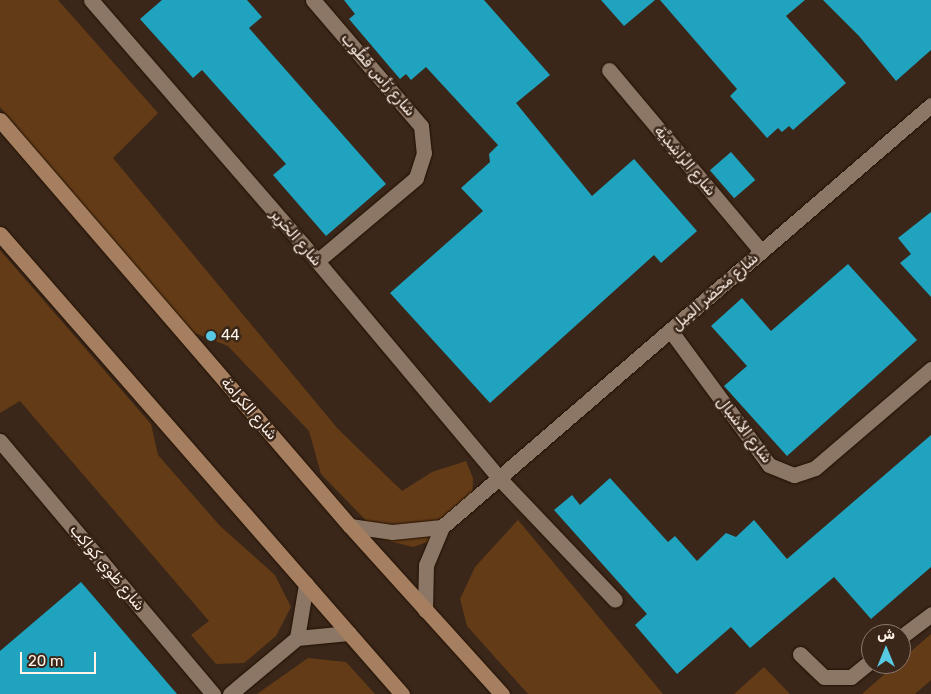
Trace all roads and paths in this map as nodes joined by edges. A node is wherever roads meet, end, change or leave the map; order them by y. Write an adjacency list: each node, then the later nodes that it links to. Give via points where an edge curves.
1 (91, 0): 8 (street, شارع الحَرِير)
2 (313, 0): 8 (street, شارع رَأس قَطُّوب, via 421,126 424,153 416,178)
3 (609, 70): 7 (street, شارع الرَّاشِدِيَّة)
4 (931, 105): 7 (street, شارع مَحضَر المِيل)
5 (0, 120): 13 (main road, شارع الكرامة)
6 (0, 234): 15 (main road)
7 (761, 252): 9 (street, شارع مَحضَر المِيل)
8 (317, 261): 12 (street, شارع الحَرِير)
9 (670, 330): 10 (street, شارع الأشبال, via 768,465 794,475 815,468); 12 (street, شارع مَحضَر المِيل)
10 (931, 369)
11 (0, 441): 24 (street, شارع طَوِي كِواكِب)
12 (499, 478): 14 (street, شارع مَحضَر المِيل); 16 (street)
13 (350, 526): 14 (street, via 392,532); 17 (main road, شارع الكرامة)
14 (442, 526): 17 (street, شارع مَحضَر المِيل, via 426,565)
15 (306, 584): 20 (main road); 21 (street)
16 (615, 600)
17 (425, 610): 27 (main road, شارع الكرامة)
18 (931, 614): 19 (street)
19 (911, 629)
20 (349, 633): 21 (street); 26 (main road)
21 (297, 638): 25 (street)
22 (800, 654): 23 (street, via 824,677 851,677)
23 (861, 669)
24 (213, 694)
25 (230, 694)
26 (402, 694)
27 (502, 694)

